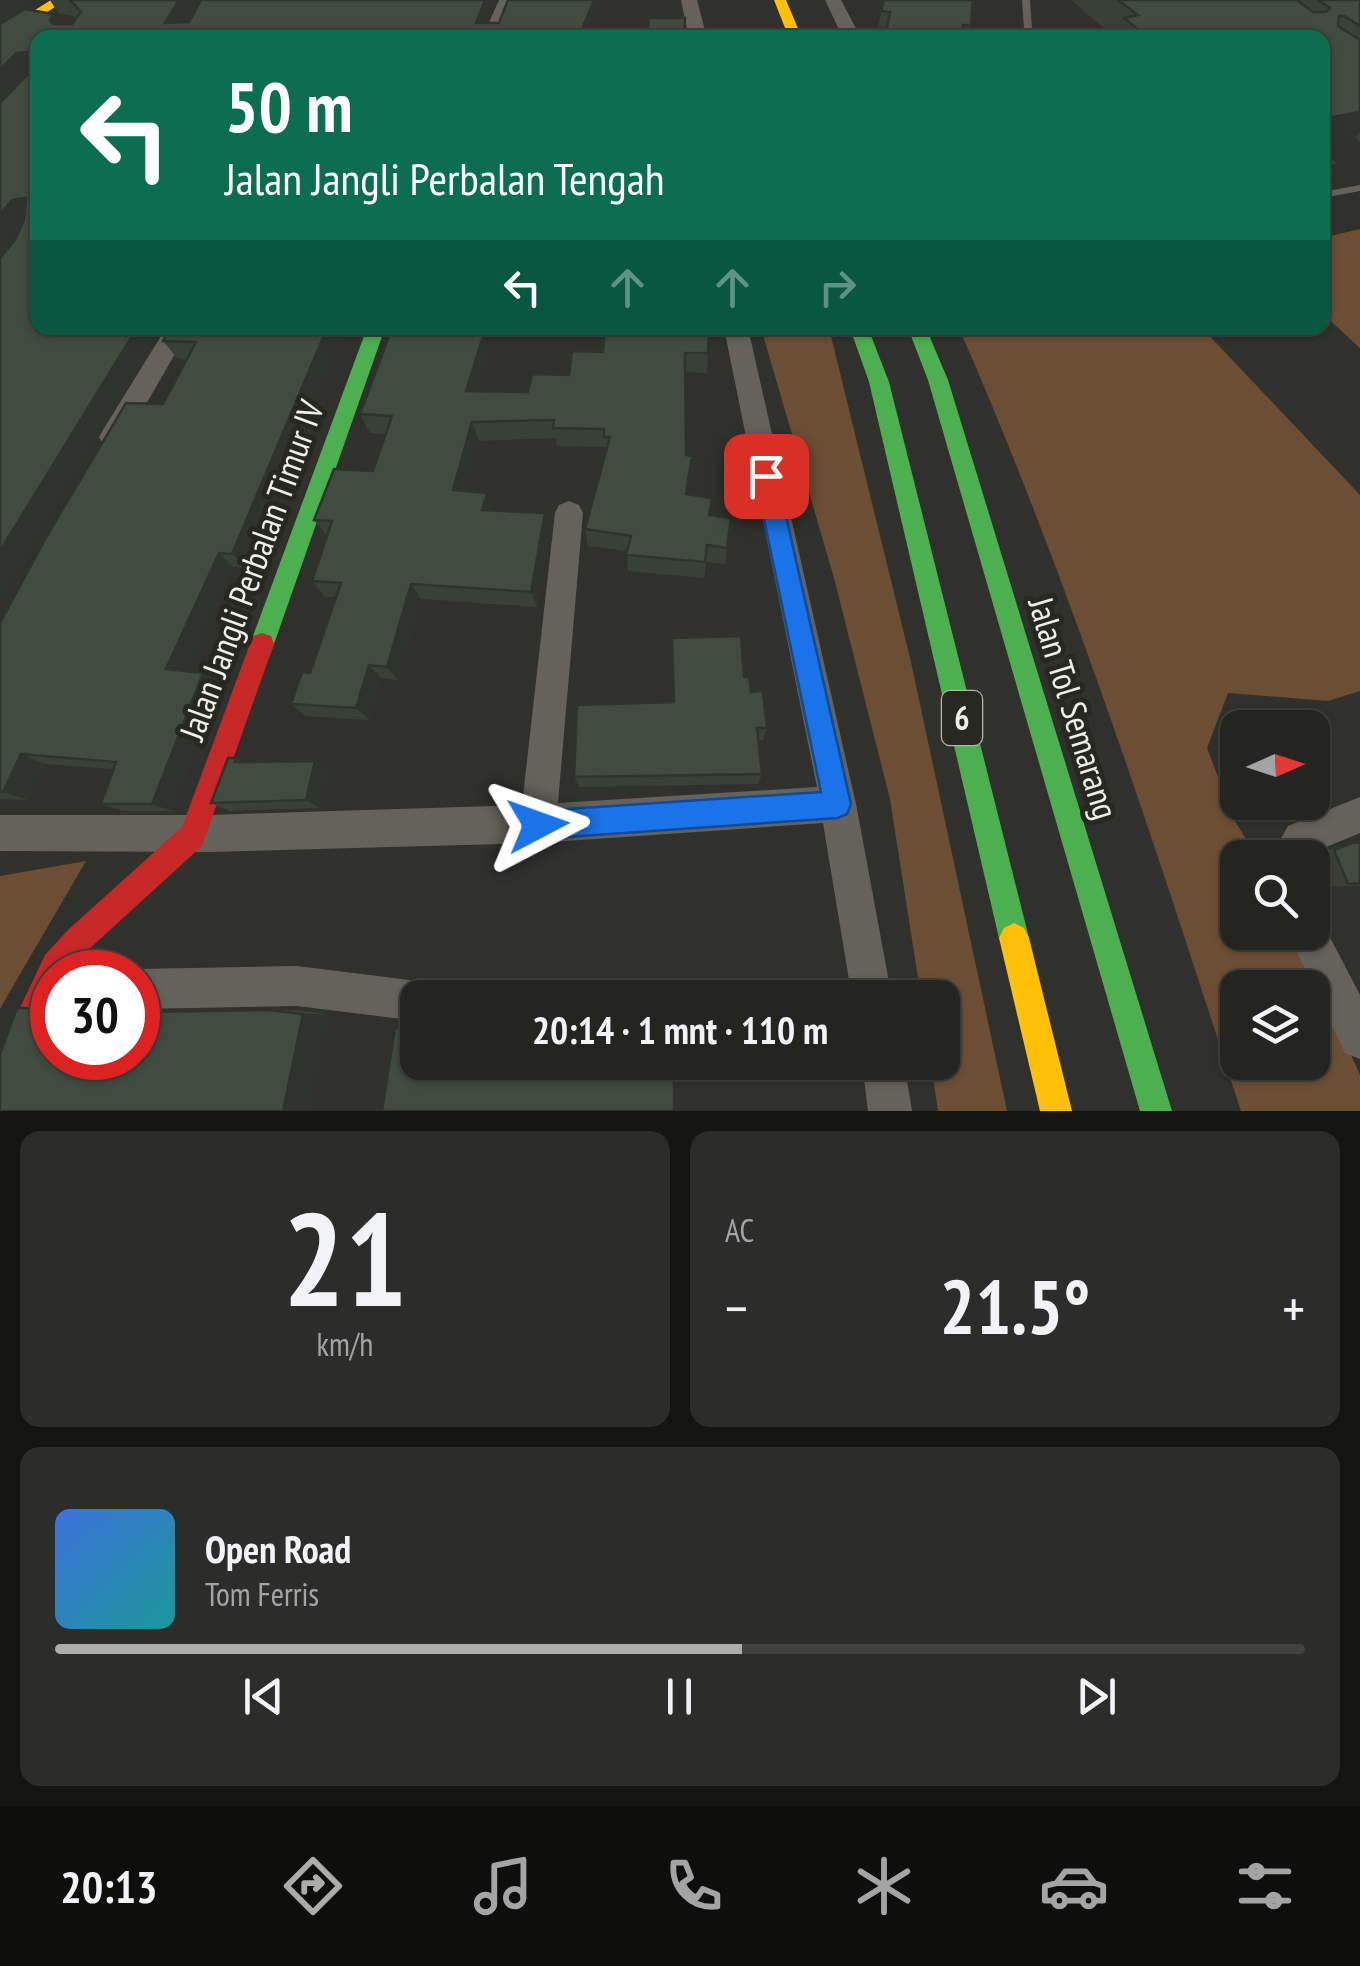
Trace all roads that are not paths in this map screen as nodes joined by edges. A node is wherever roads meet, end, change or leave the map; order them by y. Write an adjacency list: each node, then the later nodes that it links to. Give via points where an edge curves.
1 (507, 0): 7 (street)
2 (690, 0): 8 (street)
3 (780, 0): 9 (main road)
4 (833, 0): 10 (street)
5 (1026, 0): 11 (lane)
6 (61, 12): 12 (main road, via 33,17)
7 (495, 30)
8 (696, 30)
9 (793, 30)
10 (848, 30)
11 (1029, 30)
12 (0, 38)
13 (1360, 188): 14 (lane)
14 (1330, 192)
15 (174, 335): 20 (street)
16 (373, 335): 26 (main road, Jalan Jangli Perbalan Timur IV)
17 (738, 335): 22 (street)
18 (861, 335): 38 (main road, 6)
19 (920, 335): 39 (main road, Jalan Tol Semarang / 6)
20 (103, 454)
21 (569, 513): 24 (street)
22 (838, 804): 24 (street); 30 (street)
23 (1360, 815): 27 (street)
24 (538, 825): 26 (street)
25 (0, 833): 26 (street)
26 (192, 836): 28 (main road)
27 (1299, 840)
28 (70, 950)
29 (1315, 950): 34 (street)
30 (869, 980)
31 (160, 989): 32 (street, via 297,986)
32 (400, 1000)
33 (30, 1017): 36 (main road)
34 (1360, 1038)
35 (886, 1080): 37 (street)
36 (0, 1091)
37 (890, 1111)
38 (1056, 1111)
39 (1156, 1111)

